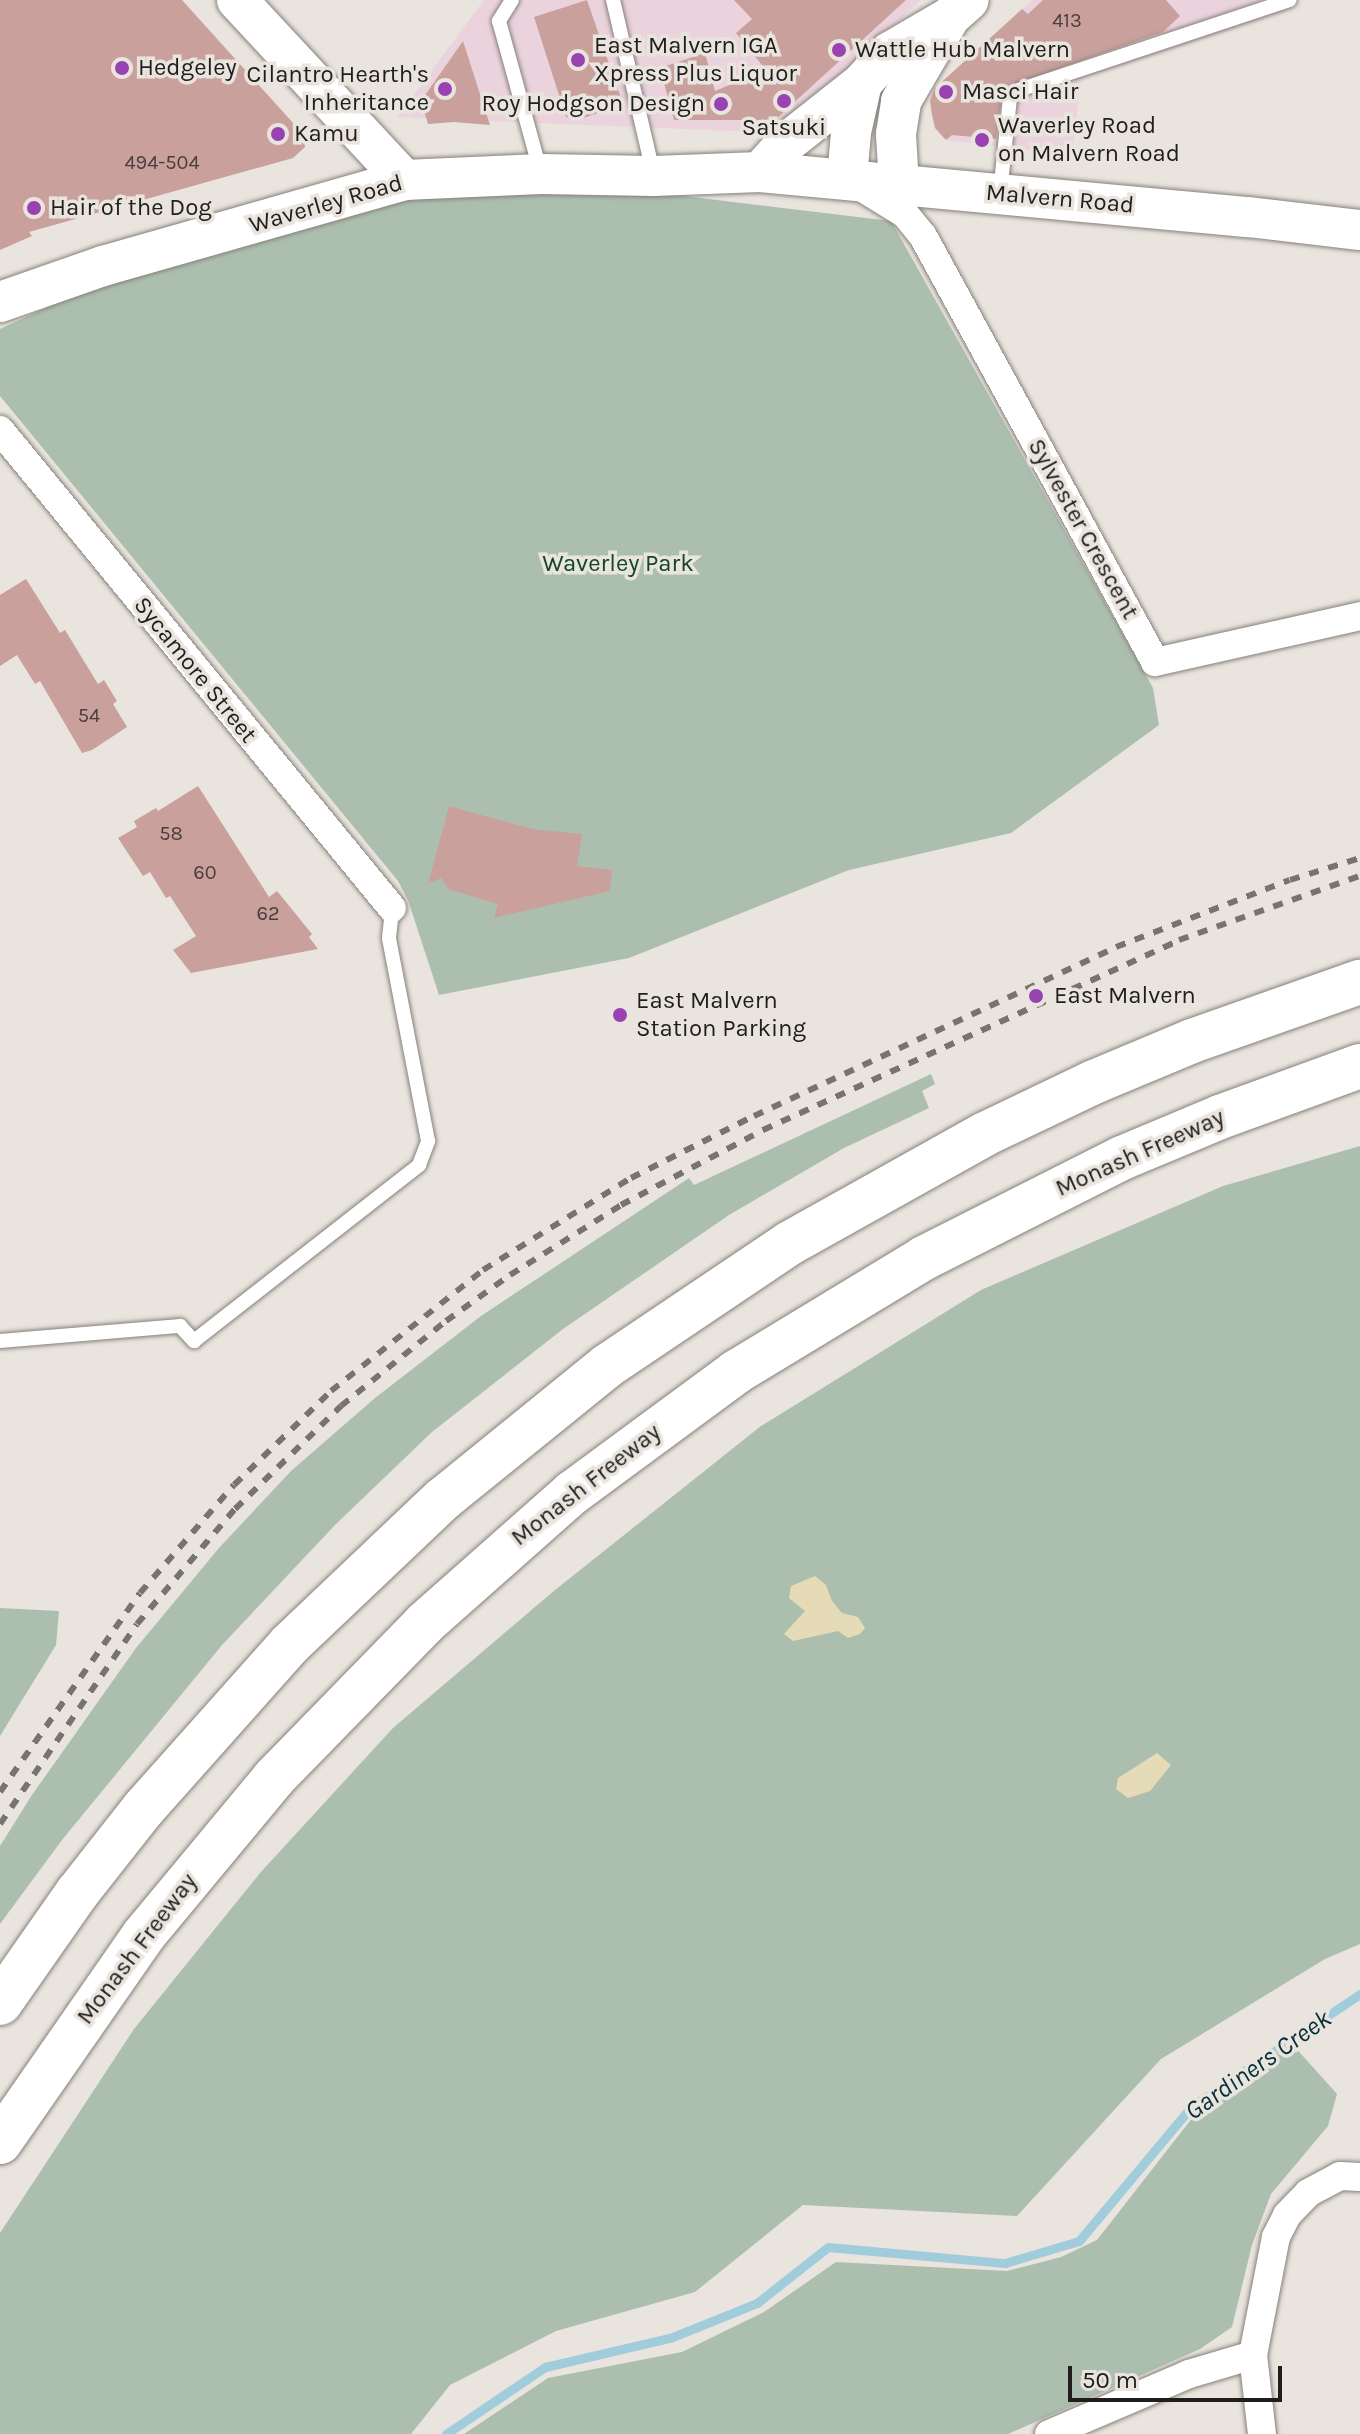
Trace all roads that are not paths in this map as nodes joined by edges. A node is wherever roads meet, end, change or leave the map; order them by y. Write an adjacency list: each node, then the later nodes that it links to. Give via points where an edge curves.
1 (237, 0): 11 (main road)
2 (512, 0): 8 (lane, via 499,21)
3 (613, 0): 9 (lane)
4 (1289, 0): 12 (lane, via 1019,90 1010,98)
5 (960, 8): 6 (main road, via 890,52); 13 (main road, via 901,101 896,134)
6 (862, 83): 7 (main road, via 785,144); 10 (main road)
7 (760, 172): 9 (main road, Waverley Road); 10 (main road, Malvern Road)
8 (541, 174): 9 (main road, Waverley Road); 11 (main road, Waverley Road)
9 (654, 176)
10 (847, 178): 13 (main road, Malvern Road)
11 (404, 180): 15 (main road, Waverley Road, via 103,266)
12 (1000, 193): 13 (main road, Malvern Road); 14 (main road, Malvern Road)
13 (902, 199): 17 (street, Sylvester Crescent, via 1155,662)
14 (1360, 230)
15 (0, 302)
16 (0, 430): 18 (street, Sycamore Street)
17 (1360, 616)
18 (392, 908): 21 (lane, via 389,938 428,1141 419,1165 194,1341 180,1326)
19 (1360, 982): 22 (highway, via 1192,1041 985,1134 790,1243 607,1366 443,1499 289,1645 144,1808)
20 (1360, 1066): 23 (highway, Monash Freeway, via 1122,1158 924,1258 736,1372 572,1493 425,1623 274,1778 143,1936)
21 (0, 1341)
22 (0, 2003)
23 (0, 2142)
24 (1354, 2176): 25 (street, via 1331,2179 1308,2193 1282,2224)
25 (1253, 2355): 26 (street, via 1189,2374); 27 (street)
26 (1049, 2434)
27 (1262, 2434)

